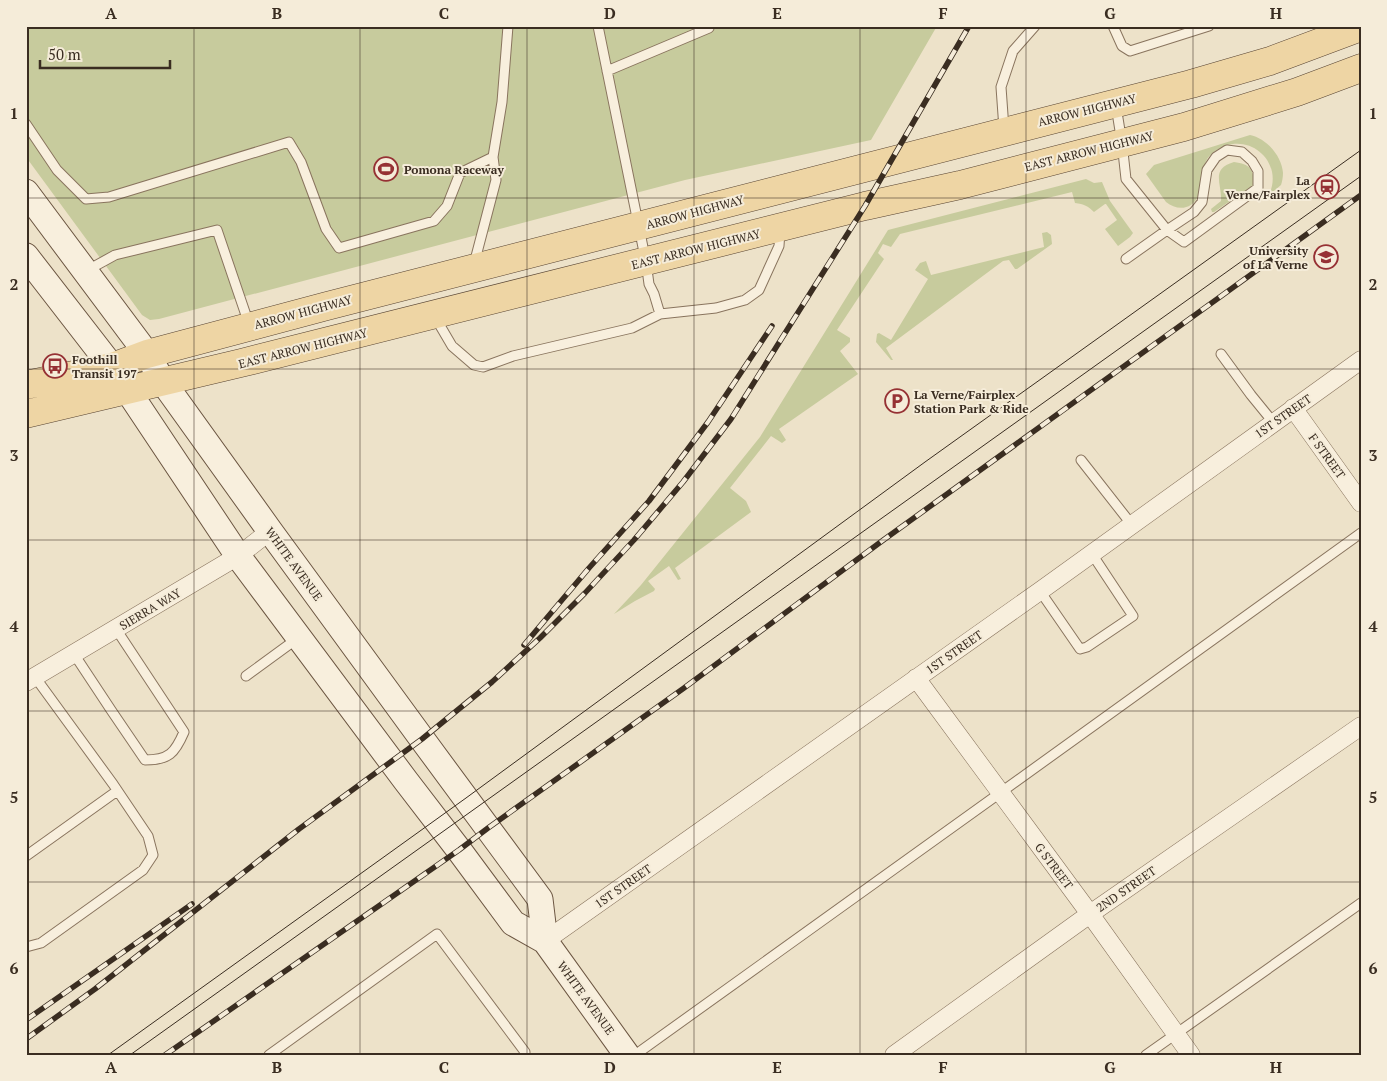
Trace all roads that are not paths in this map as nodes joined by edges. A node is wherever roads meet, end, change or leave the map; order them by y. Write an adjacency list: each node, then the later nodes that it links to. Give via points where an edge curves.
1 (508, 26): 14 (lane, via 502,102)
2 (598, 26): 9 (lane)
3 (1035, 26): 12 (lane, via 1013,51 1001,87)
4 (1113, 26): 5 (lane, via 1122,46 1130,51)
5 (1209, 26)
6 (711, 27): 9 (lane)
7 (1361, 27): 10 (main road, ARROW HIGHWAY, via 1270,62)
8 (1361, 68): 13 (main road, EAST ARROW HIGHWAY, via 1297,92)
9 (607, 72): 16 (lane)
10 (1115, 103): 12 (main road, ARROW HIGHWAY); 13 (lane)
11 (26, 124): 14 (lane, via 57,170 86,198 109,198 289,142 301,162 326,230 339,248 434,221 447,206 460,173)
12 (1005, 132): 16 (main road, ARROW HIGHWAY)
13 (1122, 143): 17 (main road, EAST ARROW HIGHWAY); 18 (lane, via 1126,178)
14 (493, 157): 22 (lane, via 496,180)
15 (26, 192): 23 (main road, WHITE AVENUE)
16 (638, 227): 21 (lane); 22 (main road, ARROW HIGHWAY)
17 (780, 228): 21 (main road, EAST ARROW HIGHWAY); 24 (lane, via 779,246 759,290 745,300 716,308)
18 (1167, 230): 18 (lane, via 1184,242 1258,188 1258,170 1252,161 1242,152 1227,150 1216,157 1207,170 1202,202 1194,212); 20 (lane)
19 (26, 256): 30 (main road, WHITE AVENUE)
20 (1126, 259)
21 (646, 262): 24 (lane, via 649,284); 25 (main road, EAST ARROW HIGHWAY)
22 (472, 269): 26 (main road, ARROW HIGHWAY)
23 (85, 271): 26 (lane, via 115,255 217,230); 27 (main road, WHITE AVENUE)
24 (660, 314): 25 (lane, via 632,328 513,356 483,367 474,365 452,346)
25 (434, 315): 31 (main road, EAST ARROW HIGHWAY)
26 (250, 326): 27 (main road, ARROW HIGHWAY)
27 (147, 354): 30 (main road, ARROW HIGHWAY); 31 (main road, WHITE AVENUE)
28 (1221, 354): 36 (lane)
29 (1361, 360): 34 (street, 1ST STREET)
30 (112, 366): 32 (main road, ARROW HIGHWAY); 33 (main road, WHITE AVENUE)
31 (163, 382): 33 (main road, EAST ARROW HIGHWAY); 40 (main road, WHITE AVENUE)
32 (26, 385)
33 (129, 390): 35 (main road, EAST ARROW HIGHWAY); 43 (main road, WHITE AVENUE)
34 (1293, 408): 36 (street, 1ST STREET); 38 (street, F STREET)
35 (26, 414)
36 (1273, 422): 39 (street, 1ST STREET)
37 (1081, 460): 39 (lane)
38 (1361, 503)
39 (1132, 525): 42 (street, 1ST STREET)
40 (270, 531): 43 (street, SIERRA WAY); 57 (main road, WHITE AVENUE, via 540,898)
41 (1361, 533): 53 (lane)
42 (1092, 554): 44 (street, 1ST STREET); 44 (lane, via 1133,616 1088,647 1080,649)
43 (238, 556): 45 (street, SIERRA WAY); 46 (main road, WHITE AVENUE)
44 (1040, 591): 49 (street, 1ST STREET)
45 (116, 629): 47 (street, SIERRA WAY); 47 (lane, via 184,732 170,755 158,760 145,760)
46 (298, 638): 48 (lane); 57 (main road, WHITE AVENUE, via 513,923)
47 (74, 654): 50 (street, SIERRA WAY)
48 (246, 676)
49 (916, 678): 53 (street, G STREET); 57 (street, 1ST STREET)
50 (31, 680): 52 (lane)
51 (1361, 726): 56 (street, 2ND STREET)
52 (117, 791): 54 (lane); 58 (lane, via 148,836 152,855 143,870 41,943)
53 (1000, 793): 56 (street, G STREET); 63 (lane)
54 (26, 856)
55 (1361, 903): 59 (lane)
56 (1090, 914): 59 (street, G STREET); 64 (street, 2ND STREET)
57 (545, 941): 62 (main road, WHITE AVENUE)
58 (26, 948)
59 (1176, 1033): 65 (lane); 66 (street, G STREET)
60 (269, 1055): 61 (lane, via 436,934)
61 (525, 1055)
62 (626, 1055)
63 (635, 1055)
64 (894, 1055)
65 (1146, 1055)
66 (1191, 1055)

